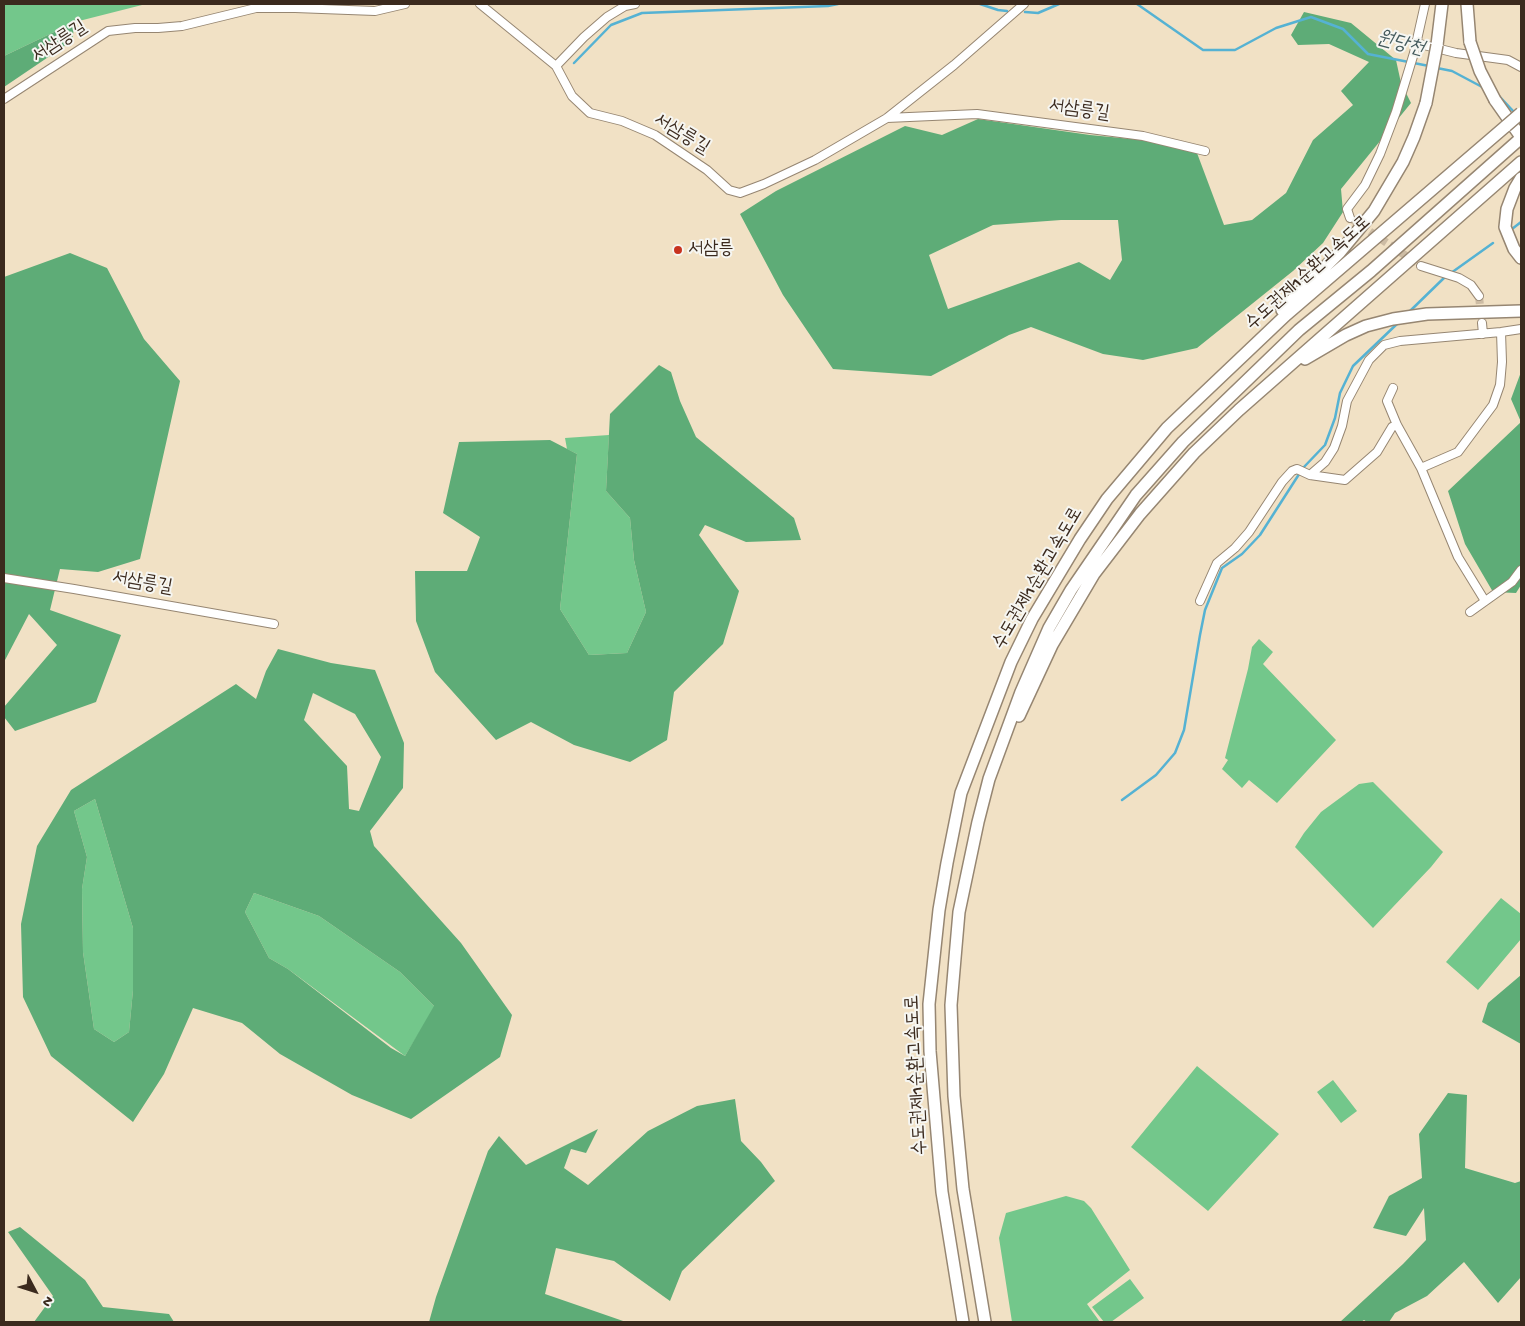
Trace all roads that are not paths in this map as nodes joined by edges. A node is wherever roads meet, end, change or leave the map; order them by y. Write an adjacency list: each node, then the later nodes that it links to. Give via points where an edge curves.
1 (405, 4): 11 (street, 서삼릉길, via 375,11 256,8 182,26 108,31)
2 (480, 4): 9 (street, 서삼릉길)
3 (635, 4): 9 (street, via 607,17)
4 (1024, 4): 13 (street, 서삼릉길)
5 (1425, 4): 8 (street)
6 (1442, 4): 28 (highway, bridge, via 1426,103 1414,137 1389,188 1364,225 1340,252)
7 (1467, 4): 14 (highway, bridge, via 1470,42 1480,71)
8 (1416, 44): 10 (street, via 1508,60); 18 (street, via 1380,154 1365,185 1347,209)
9 (556, 66): 13 (street, 서삼릉길, via 572,96 590,113 622,121 655,136 707,170 729,190 740,193 815,160)
10 (1521, 67)
11 (4, 100)
12 (1521, 113): 28 (highway, 수도권제1순환고속도로, bridge, via 1293,309)
13 (888, 118): 15 (street, 서삼릉길, via 976,114 1143,136)
14 (1520, 139): 39 (highway, 수도권제1순환고속도로, via 1299,330 1183,442 1136,495 1049,628 1004,734)
15 (1205, 151)
16 (1521, 162): 30 (highway)
17 (1521, 178): 19 (highway, via 1507,209 1505,227)
18 (1350, 218)
19 (1521, 258)
20 (1421, 266): 21 (street, via 1459,278 1471,285)
21 (1479, 296)
22 (1521, 311): 30 (highway, via 1433,314 1393,318 1366,326 1333,341 1300,362)
23 (1482, 323): 26 (street)
24 (1521, 329): 25 (street)
25 (1501, 332): 26 (street); 31 (street, via 1500,385 1493,405 1458,452)
26 (1483, 334): 32 (street, via 1384,345 1369,360 1346,401 1334,448 1325,462)
27 (1393, 388): 29 (street, via 1387,400)
28 (1202, 394): 40 (highway, 수도권제1순환고속도로, via 1166,428 1107,499 1055,579 1011,662 961,793 939,910 930,1004 930,1052 942,1192)
29 (1398, 425): 31 (street); 32 (street, via 1392,427 1377,452 1345,480)
30 (1219, 428): 39 (highway, via 1116,543 1080,596 1040,669)
31 (1421, 468): 36 (street, via 1458,557)
32 (1308, 474): 35 (street, via 1297,469 1282,482 1249,532 1217,563)
33 (1521, 570): 36 (street, via 1512,582)
34 (4, 578): 38 (street, 서삼릉길)
35 (1200, 601)
36 (1485, 601): 37 (street)
37 (1470, 612)
38 (274, 624)
39 (983, 800): 41 (highway, 수도권제1순환고속도로, via 959,912 951,1005 954,1096 962,1180)
40 (963, 1322)
41 (984, 1322)

